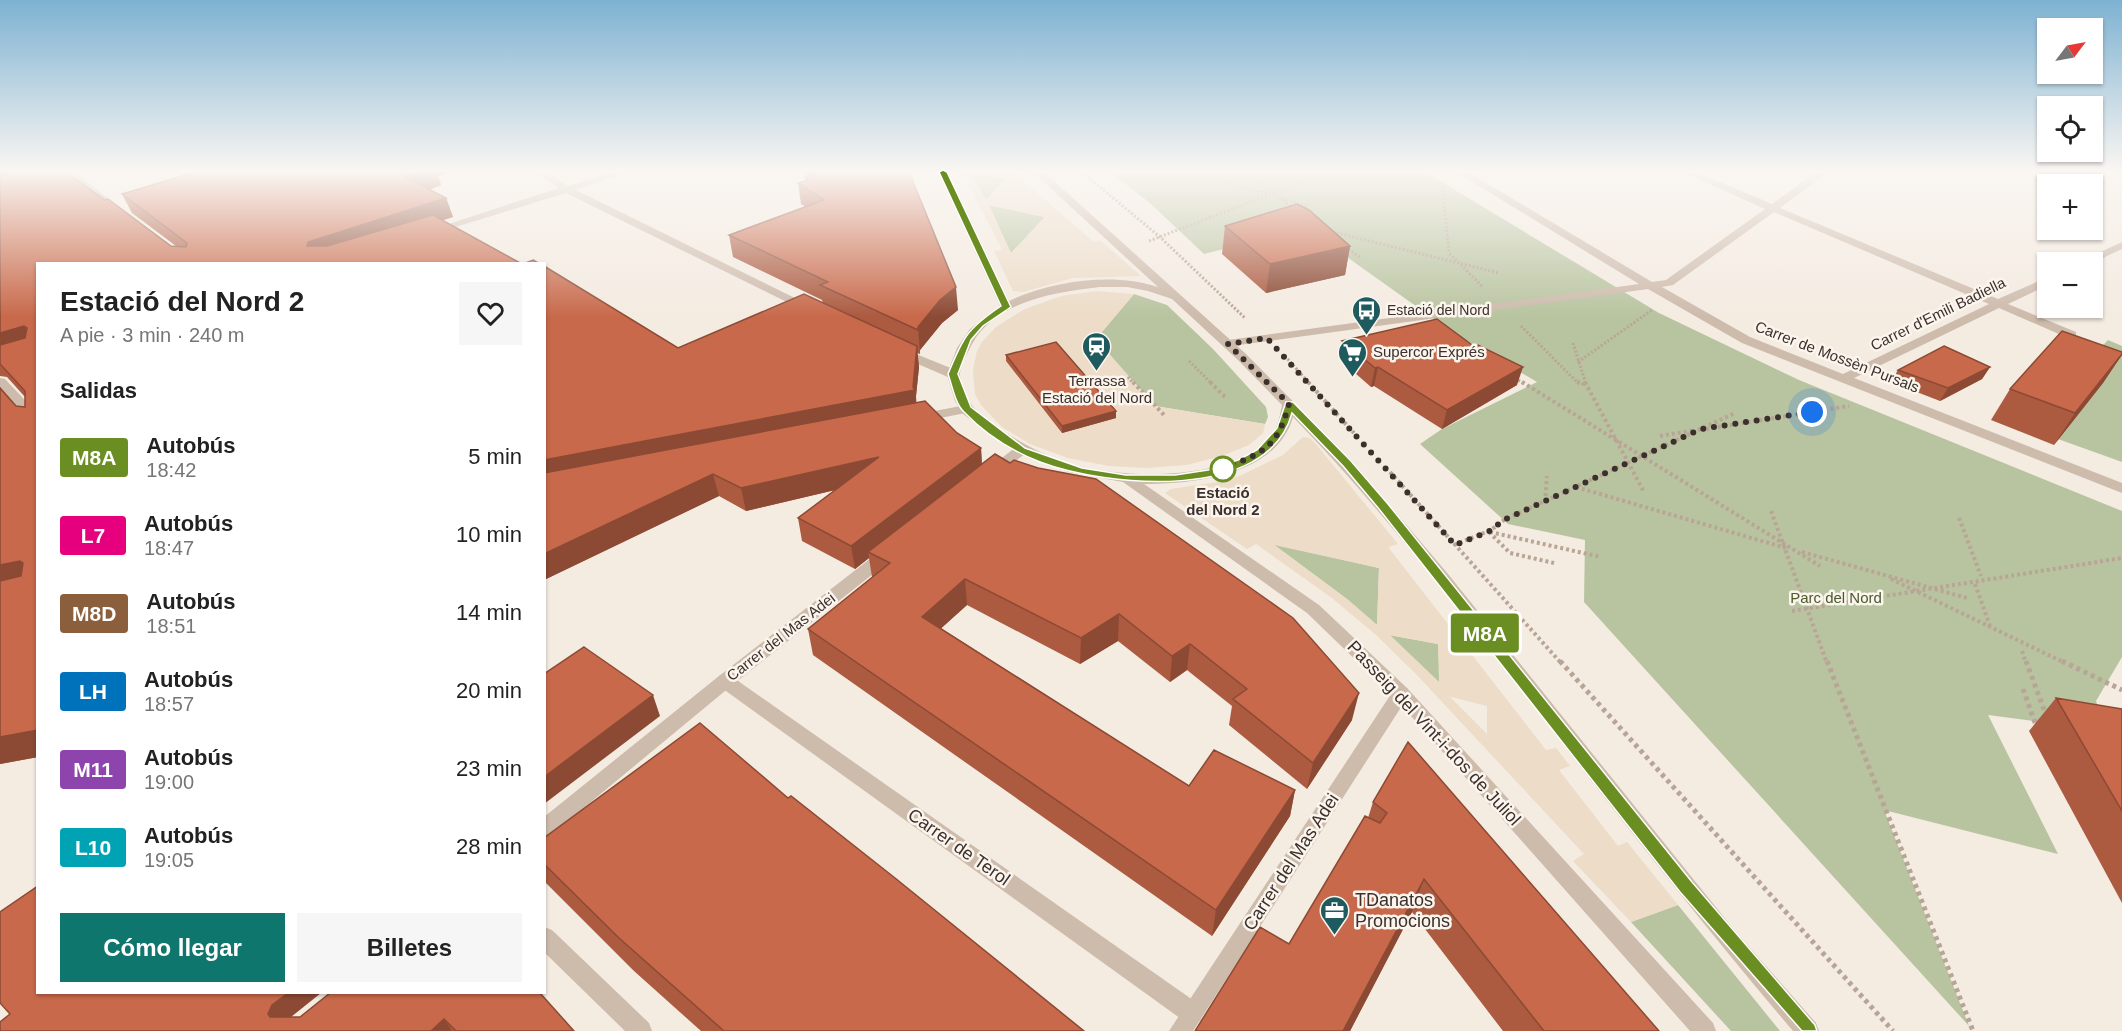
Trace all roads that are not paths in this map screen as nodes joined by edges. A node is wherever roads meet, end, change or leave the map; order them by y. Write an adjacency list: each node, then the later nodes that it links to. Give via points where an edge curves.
1 (467, 220): 8 (street)
2 (630, 220): 16 (street)
3 (965, 220): 15 (street)
4 (1092, 220): 13 (street)
5 (1543, 220): 12 (street, Carrer de Mossèn Pursals)
6 (1756, 220): 12 (street, via 1670,283)
7 (1801, 220): 14 (street)
8 (426, 233)
9 (2122, 245): 10 (street)
10 (2103, 254)
11 (2037, 285): 14 (street, Carrer d'Emili Badiella)
12 (1655, 286): 18 (street); 21 (street, Carrer de Mossèn Pursals, via 1746,340)
13 (1186, 304): 15 (street, via 1141,285 1115,282 1056,290); 18 (street)
14 (1998, 304): 17 (street); 21 (street, Carrer d'Emili Badiella)
15 (1006, 307): 20 (street, via 980,324 967,339)
16 (816, 311)
17 (2072, 335)
18 (1228, 344): 23 (street)
19 (888, 346): 20 (street)
20 (953, 374): 24 (street)
21 (1844, 378): 30 (street, Carrer de Mossèn Pursals)
22 (0, 382): 25 (street)
23 (1289, 404): 28 (street, via 1274,441 1242,463 1175,478); 40 (street, via 1383,507 1693,896)
24 (966, 409): 26 (street); 27 (street)
25 (36, 421)
26 (900, 422)
27 (1021, 450): 28 (street, via 1081,471); 29 (street)
28 (1126, 478): 33 (street, Passeig del Vint-i-dos de Juliol, via 1313,609)
29 (980, 483)
30 (2122, 488)
31 (901, 544): 32 (street, Carrer del Mas Adei)
32 (725, 681): 34 (street, Carrer del Mas Adei); 36 (street, Carrer de Terol)
33 (1401, 693): 36 (street, Carrer del Mas Adei); 39 (street, Passeig del Vint-i-dos de Juliol)
34 (546, 827)
35 (546, 939): 37 (street)
36 (1192, 1013): 38 (street, Carrer del Mas Adei)
37 (641, 1031)
38 (1180, 1031)
39 (1705, 1031)
40 (1808, 1031)

